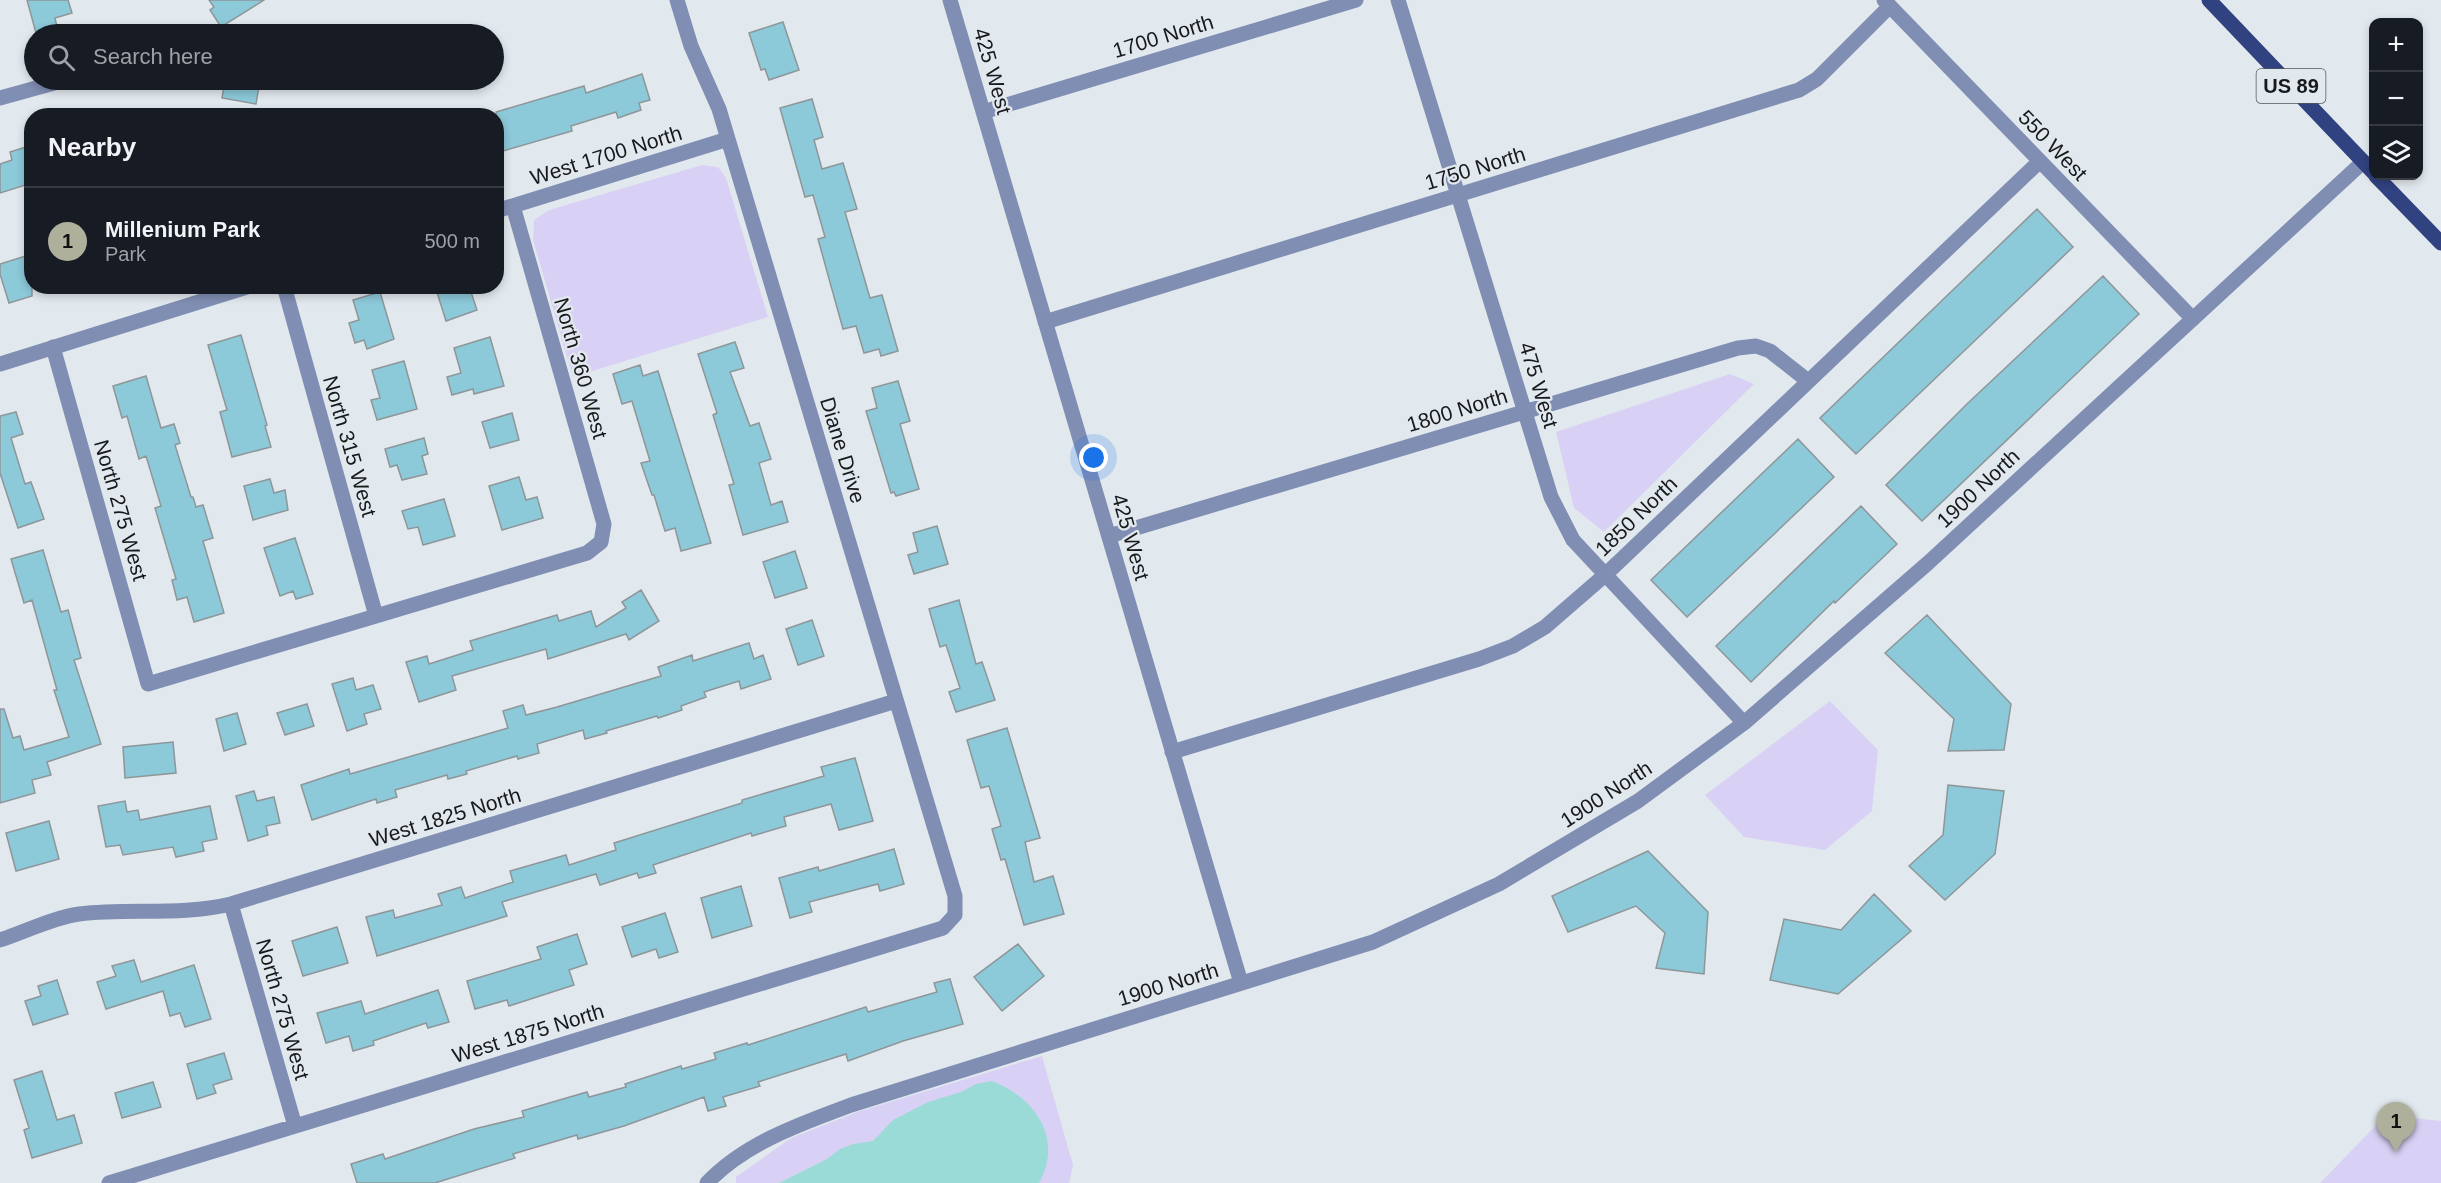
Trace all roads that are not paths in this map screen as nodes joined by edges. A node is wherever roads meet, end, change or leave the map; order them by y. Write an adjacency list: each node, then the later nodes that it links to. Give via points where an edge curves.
1 (677, 0): 10 (street, Diane Drive)
2 (950, 0): 9 (street, 425 West)
3 (1356, 0): 9 (street, 1700 North)
4 (1398, 0): 15 (street, 475 West)
5 (2209, 0): 12 (main road, US 89)
6 (1887, 3): 11 (street, 550 West); 15 (street, 1750 North, via 1817,79 1798,90)
7 (29, 90): 8 (street)
8 (0, 98)
9 (983, 112): 22 (street, 425 West)
10 (728, 139): 16 (street, West 1700 North); 30 (street, Diane Drive)
11 (2040, 161): 21 (street, 550 West); 25 (street, 1850 North)
12 (2369, 168)
13 (2369, 172): 21 (street, 1900 North)
14 (2381, 180): 18 (main road, US 89)
15 (1458, 195): 22 (street, 1750 North); 26 (street, 475 West)
16 (513, 206): 17 (street, West 1700 North); 29 (street, North 360 West, via 604,524 601,542 587,553)
17 (504, 209)
18 (2441, 243)
19 (225, 294): 23 (street)
20 (286, 294): 29 (street, North 315 West)
21 (2193, 319): 31 (street, 1900 North, via 1936,555)
22 (1045, 322): 27 (street, 425 West)
23 (53, 348): 24 (street); 29 (street, North 275 West, via 148,684)
24 (0, 364)
25 (1808, 381): 26 (street, 1800 North, via 1770,351 1756,346 1738,348); 28 (street, 1850 North)
26 (1525, 412): 27 (street, 1800 North); 28 (street, 475 West, via 1556,506 1573,540)
27 (1109, 536): 32 (street, 425 West)
28 (1605, 575): 31 (street, 475 West); 32 (street, 1850 North, via 1545,627 1513,646)
29 (376, 616)
30 (896, 701): 33 (street, West 1825 North); 34 (street, Diane Drive, via 955,897)
31 (1744, 723): 36 (street, 1900 North, via 1638,801 1498,884 1373,942)
32 (1172, 752): 36 (street, 425 West)
33 (231, 904): 35 (street, West 1825 North, via 205,910 76,914); 37 (street, North 275 West)
34 (955, 915): 37 (street, West 1875 North, via 943,928)
35 (0, 940)
36 (1241, 983): 39 (street, 1900 North, via 792,1126 720,1170)
37 (295, 1126): 38 (street, West 1875 North)
38 (109, 1183)
39 (707, 1183)

